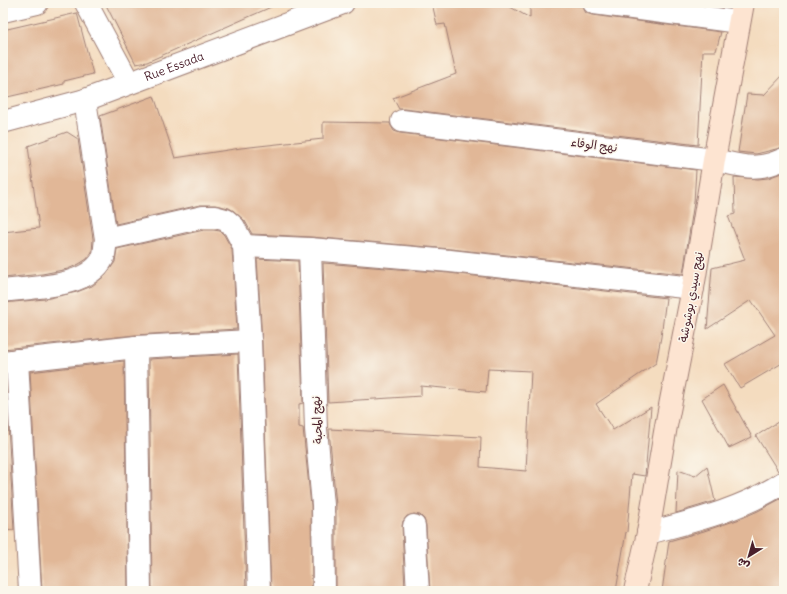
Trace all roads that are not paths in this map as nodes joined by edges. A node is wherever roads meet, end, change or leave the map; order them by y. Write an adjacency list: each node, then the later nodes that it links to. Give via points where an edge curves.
1 (36, 3): 5 (street)
2 (86, 3): 7 (street)
3 (343, 3): 7 (street, Rue Essada)
4 (594, 3): 6 (street)
5 (3, 11)
6 (741, 13): 12 (street, نهج سيدي بوشوشة)
7 (129, 82): 8 (street, Rue Essada)
8 (85, 100): 10 (street, Rue Essada); 13 (street)
9 (402, 121): 12 (street, نهج الوفاء)
10 (3, 122)
11 (784, 159): 12 (street, نهج الوفاء, via 771,165 750,168)
12 (714, 160): 16 (street, نهج سيدي بوشوشة)
13 (106, 239): 14 (street, via 215,216 226,220 234,227); 17 (street, via 104,257 96,268 85,275 60,284)
14 (244, 246): 15 (street); 18 (street)
15 (310, 249): 16 (street, via 450,261); 27 (street, نهج المحبة, via 316,428 323,505)
16 (693, 288): 23 (street, نهج سيدي بوشوشة)
17 (3, 291)
18 (250, 341): 19 (street); 26 (street)
19 (136, 347): 20 (street); 25 (street)
20 (10, 361): 24 (street)
21 (784, 482): 23 (street, via 740,505 701,519)
22 (414, 526): 28 (street)
23 (648, 533): 29 (street, نهج سيدي بوشوشة)
24 (30, 591)
25 (140, 591)
26 (259, 591)
27 (324, 591)
28 (418, 591)
29 (635, 591)

